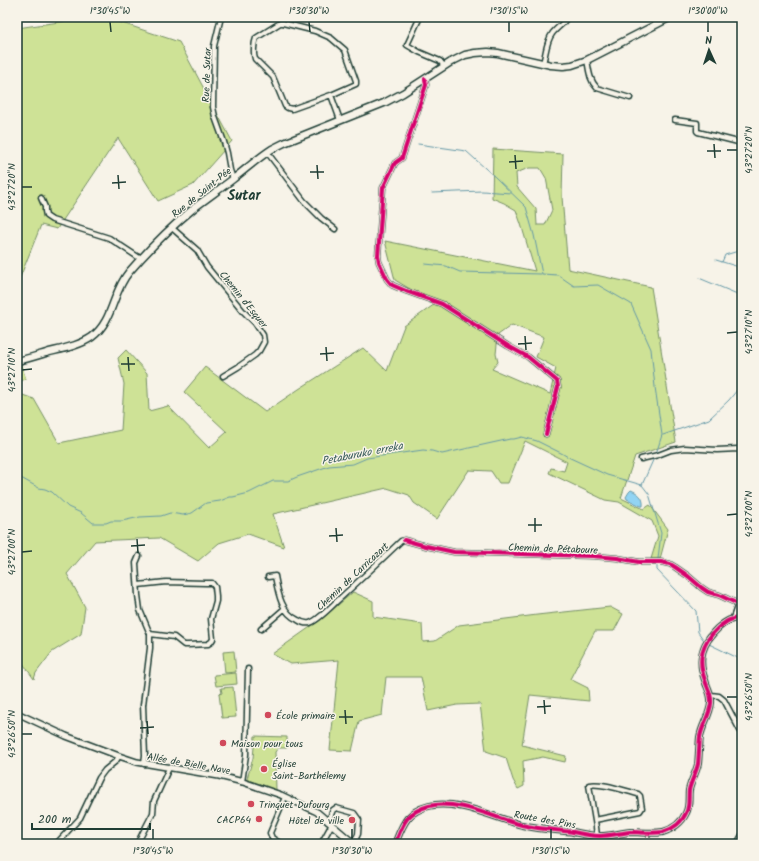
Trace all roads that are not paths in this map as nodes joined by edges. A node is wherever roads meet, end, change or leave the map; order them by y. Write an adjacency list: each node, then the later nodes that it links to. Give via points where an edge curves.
1 (221, 17): 15 (street, Rue de Sutar, via 214,46 213,107 228,153)
2 (420, 17): 7 (street, via 407,45 440,61)
3 (567, 17): 6 (street, via 549,39)
4 (671, 17): 5 (main road)
5 (586, 60): 6 (main road, via 563,66); 10 (street, via 591,80 597,88)
6 (544, 63): 7 (main road, via 481,52 465,55)
7 (444, 66): 8 (main road)
8 (425, 79): 11 (main road, via 384,103); 22 (street, via 426,85 402,158 395,163 383,188 379,262 392,285 442,304 528,357 558,381)
9 (331, 95): 9 (street, via 356,84 345,50 331,38 283,23 256,38 255,59 273,77 285,106 292,109); 11 (street)
10 (630, 98)
11 (340, 120): 14 (main road, Rue de Saint-Pée)
12 (675, 120): 13 (street, via 697,123 698,132)
13 (742, 143)
14 (267, 152): 15 (main road, Rue de Saint-Pée); 18 (street, via 304,201)
15 (232, 179): 17 (main road, Rue de Saint-Pée)
16 (41, 198): 19 (street, via 46,216 52,220 110,238)
17 (172, 228): 19 (main road, Rue de Saint-Pée); 21 (street, Chemin d'Esquer, via 196,250 263,335 264,342 255,355)
18 (335, 229)
19 (141, 259): 20 (main road, Rue de Saint-Pée, via 125,277 106,321 92,336 81,343)
20 (17, 361)
21 (223, 376)
22 (546, 434)
23 (742, 451): 24 (street, via 685,448)
24 (641, 459)
25 (404, 540): 30 (street, Chemin de Pétaboure, via 454,552 594,556 661,562 675,567 708,592); 31 (street, Chemin de Carricazart, via 321,616 310,623 294,619)
26 (139, 556): 28 (street, via 136,563)
27 (268, 577): 31 (street, via 275,576)
28 (138, 585): 35 (street, via 140,610); 35 (street, via 166,582 206,583 215,587 216,601 211,619 211,642 184,645 174,637)
29 (742, 598): 30 (street)
30 (738, 604): 32 (street)
31 (284, 609): 34 (street)
32 (733, 618): 33 (street); 37 (street, Route des Pins, via 724,622 711,634 703,649 702,671)
33 (742, 618)
34 (262, 629)
35 (150, 634): 41 (street, via 150,657 143,705)
36 (248, 669): 43 (street, via 246,758)
37 (711, 695): 39 (street, via 724,700); 48 (street, Route des Pins, via 709,712 700,738 698,764 691,783 689,807 683,819 674,827 658,833 629,832)
38 (17, 713): 40 (street, Allée de Bielle Nave, via 66,736)
39 (742, 734)
40 (119, 756): 41 (street, Allée de Bielle Nave); 50 (street, via 99,778 80,818)
41 (144, 764): 42 (street, Allée de Bielle Nave)
42 (168, 768): 43 (street, Allée de Bielle Nave); 51 (street, via 154,801 153,813)
43 (242, 782): 44 (street, Allée de Bielle Nave)
44 (285, 797): 46 (street, Allée de Bielle Nave, via 317,812); 52 (street, via 270,833 272,838)
45 (595, 820): 45 (street, via 589,785 600,785 640,796 640,811); 48 (street)
46 (330, 823): 49 (street, Allée de Bielle Nave); 49 (street, via 333,810 336,808 354,813 359,820 358,834); 53 (street)
47 (742, 835): 55 (street)
48 (597, 836): 54 (street, Route des Pins, via 524,826 468,808 438,804 420,809 406,818)
49 (354, 842)
50 (56, 844)
51 (137, 844)
52 (281, 844)
53 (321, 844)
54 (395, 844)
55 (737, 844)

